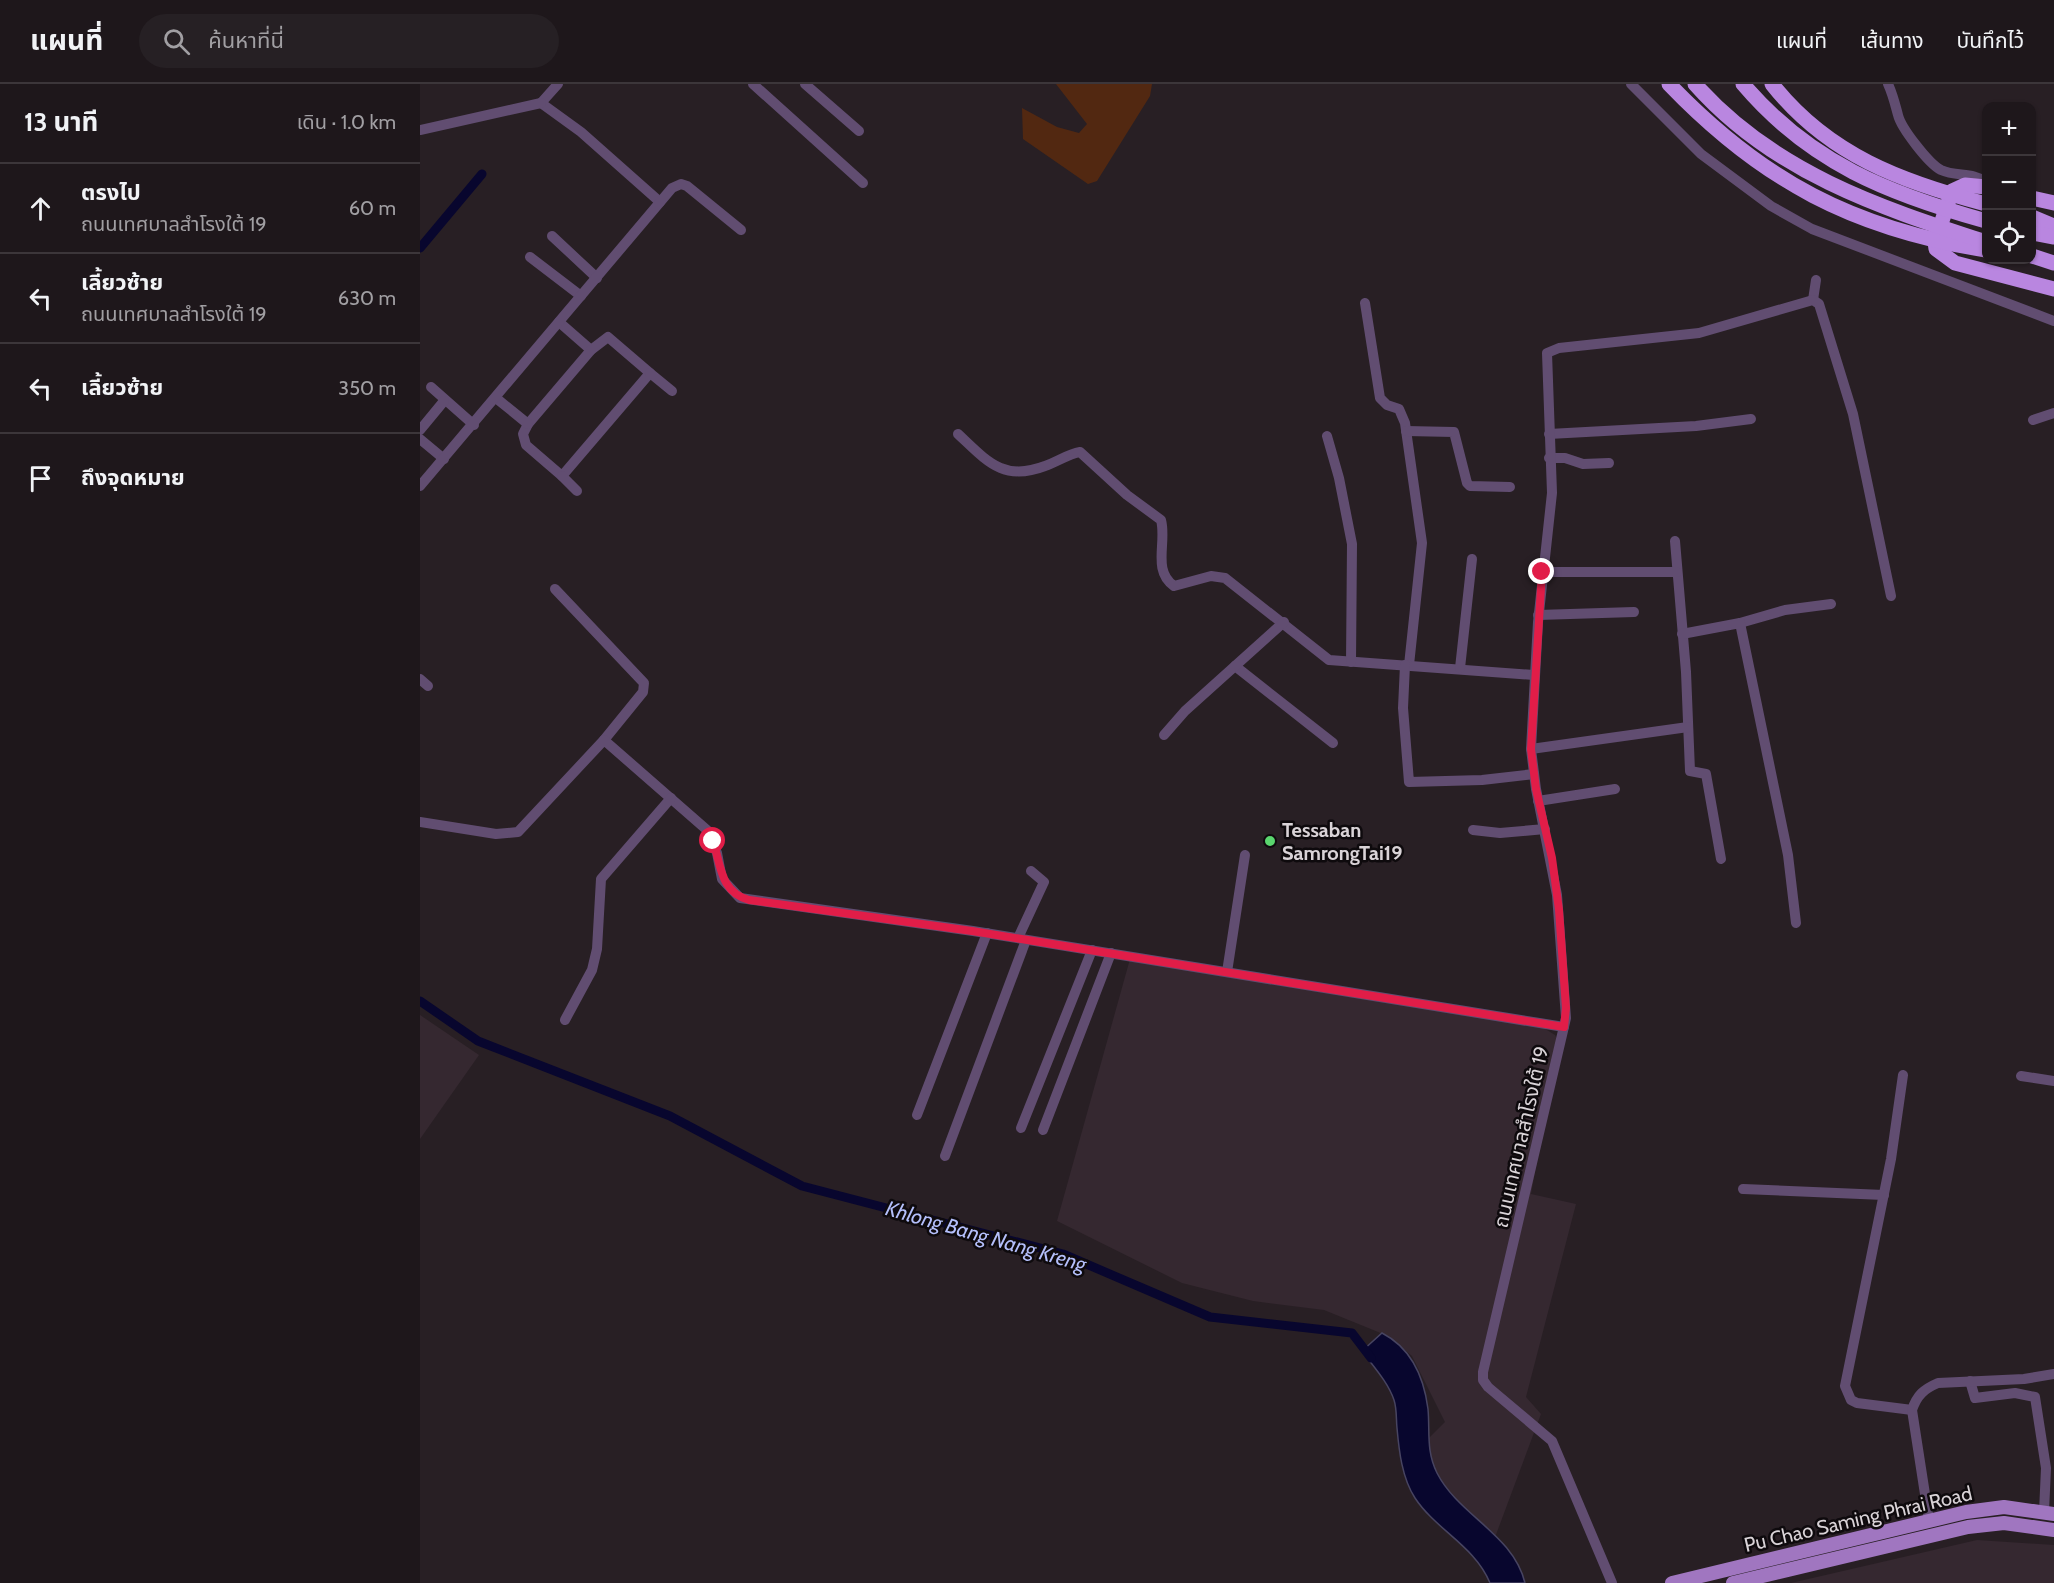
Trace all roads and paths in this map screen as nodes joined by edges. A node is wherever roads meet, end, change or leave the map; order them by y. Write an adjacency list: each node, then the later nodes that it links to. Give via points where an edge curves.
1 (558, 84): 10 (street)
2 (753, 84): 14 (street)
3 (805, 84): 12 (street)
4 (1631, 84): 38 (street, via 1701,153 1771,206 1812,230)
5 (1669, 84): 28 (highway, bridge, via 1753,160 1816,199 1886,227)
6 (1695, 84): 27 (highway, bridge, via 1714,106 1786,160 1839,190)
7 (1743, 84): 21 (highway, bridge, via 1788,131 1839,164 1880,187)
8 (1772, 84): 18 (highway, bridge, via 1815,127 1862,160 1927,188)
9 (1888, 84): 13 (street, via 1898,117 1931,163 1942,171)
10 (541, 103): 11 (street); 17 (street, via 581,132)
11 (420, 130)
12 (860, 131)
13 (1982, 179)
14 (863, 183)
15 (1982, 187): 34 (highway, via 1965,185 1952,191 1936,249 1954,263)
16 (2036, 199): 19 (highway)
17 (660, 202): 23 (street, via 672,188 687,186); 32 (street)
18 (1982, 203)
19 (2054, 203)
20 (2036, 219): 22 (highway)
21 (1982, 220)
22 (2054, 226)
23 (741, 230)
24 (2036, 234): 26 (highway)
25 (552, 236): 32 (street)
26 (2054, 237)
27 (1982, 241)
28 (1982, 249)
29 (530, 257): 35 (street)
30 (2036, 258): 31 (highway)
31 (2054, 263)
32 (597, 278): 35 (street)
33 (1816, 280): 36 (street)
34 (2054, 289)
35 (581, 296): 39 (street)
36 (1813, 300): 54 (street, via 1699,333 1559,348 1547,353); 69 (street, via 1822,310 1853,414)
37 (1365, 303): 52 (street, via 1380,398 1399,409)
38 (2054, 321)
39 (559, 322): 40 (street); 44 (street)
40 (591, 350): 41 (street, via 608,337); 49 (street)
41 (650, 373): 43 (street); 60 (street)
42 (431, 387): 45 (street)
43 (672, 392)
44 (496, 398): 49 (street); 50 (street)
45 (444, 401): 50 (street); 51 (street)
46 (2054, 413): 48 (street)
47 (1751, 419): 54 (street)
48 (2033, 420)
49 (528, 424): 60 (street, via 523,434 526,446)
50 (474, 425): 58 (street)
51 (420, 430)
52 (1406, 430): 62 (street, via 1454,432 1470,486); 77 (street, via 1422,543)
53 (958, 434): 73 (street, via 1000,470 1012,472 1044,467 1080,452 1161,520 1162,567 1168,582 1174,586 1211,576 1225,578)
54 (1549, 434): 57 (street)
55 (1327, 436): 76 (street, via 1352,543)
56 (420, 439): 58 (street)
57 (1549, 458): 59 (street, via 1583,464); 66 (street, via 1552,493)
58 (444, 459): 61 (street)
59 (1609, 463)
60 (562, 476): 63 (street)
61 (420, 486)
62 (1510, 487)
63 (577, 491)
64 (1675, 542): 67 (street)
65 (1472, 559): 79 (street)
66 (1542, 572): 67 (street); 72 (street)
67 (1677, 572): 75 (street)
68 (555, 589): 83 (street, via 644,683 643,692)
69 (1891, 596)
70 (1831, 604): 74 (street, via 1785,610)
71 (1634, 612): 72 (street)
72 (1538, 615): 80 (street)
73 (1284, 622): 76 (street, via 1329,660); 78 (street)
74 (1740, 623): 75 (street); 96 (street, via 1788,855)
75 (1682, 634): 81 (street)
76 (1351, 662): 77 (street)
77 (1407, 665): 79 (street); 86 (street, via 1403,708 1409,782)
78 (1235, 666): 82 (street); 84 (street)
79 (1460, 668): 80 (street)
80 (1534, 675): 85 (street)
81 (1688, 727): 85 (street); 94 (street, via 1690,771 1706,774)
82 (1164, 735)
83 (604, 740): 88 (street, ถนนเทศบาลสำโรงใต้ 19); 90 (street, via 518,832 496,834)
84 (1333, 743)
85 (1531, 749): 86 (street)
86 (1534, 774): 89 (street)
87 (1615, 789): 89 (street)
88 (670, 798): 97 (street, ถนนเทศบาลสำโรงใต้ 19, via 707,830 722,879 740,898); 103 (street, via 601,879 592,970)
89 (1539, 801): 91 (street)
90 (420, 822)
91 (1545, 829): 92 (street, via 1500,833); 102 (street, via 1559,910)
92 (1473, 830)
93 (1245, 855): 101 (street)
94 (1721, 860)
95 (1030, 871): 98 (street, via 1044,882)
96 (1796, 923)
97 (987, 933): 98 (street, ถนนเทศบาลสำโรงใต้ 19); 107 (street)
98 (1022, 939): 99 (street, ถนนเทศบาลสำโรงใต้ 19); 110 (street)
99 (1092, 950): 100 (street, ถนนเทศบาลสำโรงใต้ 19); 108 (street)
100 (1111, 953): 101 (street, ถนนเทศบาลสำโรงใต้ 19); 109 (street)
101 (1227, 972): 102 (street, ถนนเทศบาลสำโรงใต้ 19)
102 (1565, 1018): 119 (street, ถนนเทศบาลสำโรงใต้ 19, via 1483,1380 1552,1441)
103 (565, 1020)
104 (1903, 1075): 112 (street)
105 (2020, 1076): 106 (street)
106 (2054, 1081)
107 (917, 1115)
108 (1021, 1128)
109 (1042, 1131)
110 (945, 1156)
111 (1743, 1189): 112 (street)
112 (1884, 1195): 115 (street, via 1845,1386 1857,1404)
113 (2054, 1374): 114 (street)
114 (1970, 1381): 115 (street, via 1938,1383 1926,1388); 116 (street, via 1975,1398 2015,1393 2036,1397)
115 (1912, 1410): 117 (street)
116 (2049, 1513): 117 (main road, Pu Chao Saming Phrai Road, via 2004,1507)
117 (1929, 1520): 120 (main road, Pu Chao Saming Phrai Road)
118 (2054, 1530): 121 (main road, Pu Chao Saming Phrai Road, via 2004,1523 1968,1527)
119 (1612, 1583)
120 (1672, 1583)
121 (1732, 1583)

